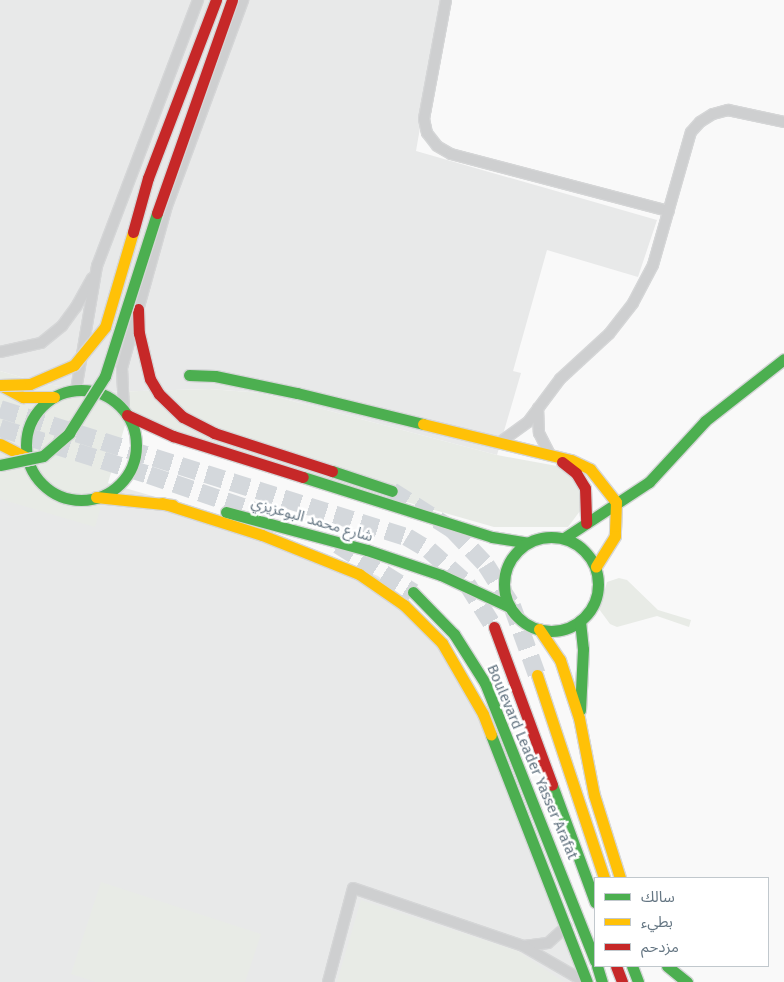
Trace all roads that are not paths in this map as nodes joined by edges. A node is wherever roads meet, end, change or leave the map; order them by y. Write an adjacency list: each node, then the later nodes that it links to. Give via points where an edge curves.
1 (198, 0): 8 (street)
2 (216, 0): 13 (main road, bridge, via 148,178 105,327 89,350 60,373 30,384)
3 (232, 0): 22 (main road, bridge, via 178,146 105,376 69,433 43,456)
4 (243, 0): 9 (street, via 178,174)
5 (446, 0): 7 (street, via 424,119 427,133 437,146 452,154)
6 (784, 122): 7 (street, via 728,110 700,122 691,132)
7 (669, 211): 16 (street, via 653,265 633,303 610,334 560,379)
8 (97, 266): 10 (street, via 76,308 62,326 41,343); 14 (street)
9 (138, 309): 17 (street, via 122,368); 23 (main road, via 139,332 150,379 159,394 183,417 214,433)
10 (0, 352)
11 (784, 359): 25 (main road, via 720,409 649,482)
12 (189, 375): 18 (main road, via 215,376 297,393)
13 (0, 385): 15 (main road, via 23,396)
14 (76, 390): 15 (main road); 17 (main road, via 107,397)
15 (54, 397): 21 (main road, via 44,404 30,423)
16 (539, 407): 18 (street, via 514,434); 20 (street, via 539,432)
17 (125, 413): 24 (main road, via 135,439 132,464 118,485); 29 (main road, via 192,442 492,537)
18 (499, 443): 20 (main road)
19 (0, 444): 21 (main road)
20 (550, 455): 25 (main road, via 590,469); 27 (main road, via 576,473 585,488)
21 (28, 458): 24 (main road, via 37,477 54,492 67,498)
22 (0, 465)
23 (392, 491)
24 (96, 497): 26 (main road, شارع محمد البوعزيزي)
25 (616, 502): 27 (main road); 30 (main road, via 615,536)
26 (162, 504): 32 (main road, شارع محمد البوعزيزي, via 228,513 367,550 441,576); 41 (main road, via 262,535 359,574 424,623 457,666 483,714)
27 (586, 523): 28 (main road)
28 (564, 538): 29 (main road, via 552,537); 30 (main road, via 583,549)
29 (528, 543): 32 (main road, via 511,560 506,571 505,589)
30 (596, 567): 33 (main road, via 595,601)
31 (413, 592): 43 (main road, Boulevard Leader Yasser Arafat, via 454,634 485,683)
32 (510, 607): 35 (main road, via 518,617)
33 (580, 621): 35 (main road, via 561,630); 37 (main road, via 583,663)
34 (494, 627): 40 (main road, Boulevard Leader Yasser Arafat)
35 (539, 629): 37 (main road, via 560,660)
36 (537, 675): 38 (main road)
37 (579, 718): 39 (main road, via 594,795)
38 (604, 877)
39 (620, 877)
40 (594, 899)
41 (568, 925): 42 (street, via 548,943); 50 (main road)
42 (523, 946): 49 (street, via 353,888); 50 (street)
43 (594, 958)
44 (597, 967): 51 (main road)
45 (616, 967): 52 (main road)
46 (632, 967): 53 (main road)
47 (666, 967): 54 (main road)
48 (666, 967): 55 (main road)
49 (328, 982)
50 (586, 982)
51 (602, 982)
52 (622, 982)
53 (638, 982)
54 (673, 982)
55 (687, 982)

